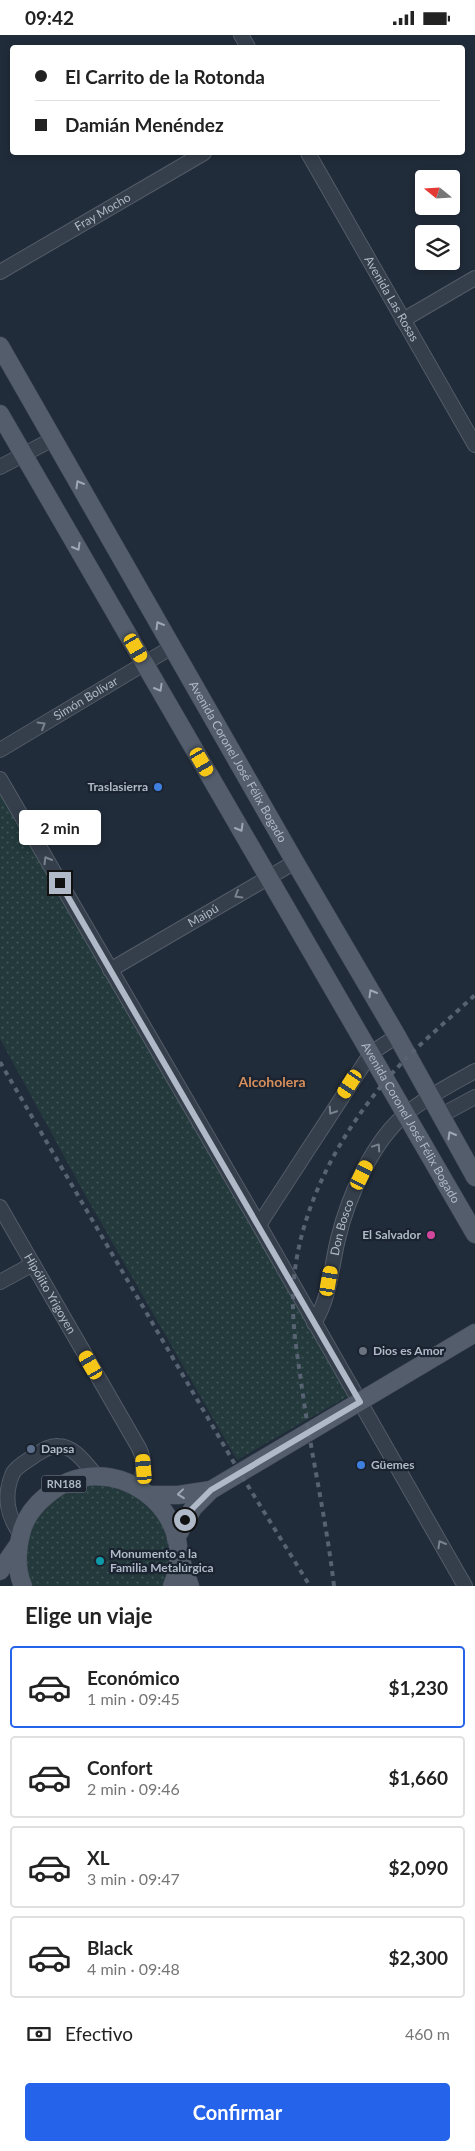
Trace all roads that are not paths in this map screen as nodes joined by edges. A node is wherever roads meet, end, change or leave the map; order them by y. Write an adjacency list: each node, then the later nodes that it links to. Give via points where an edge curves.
1 (201, 155): 3 (street, Fray Mocho)
2 (309, 155): 5 (street, Avenida Las Rosas)
3 (0, 272)
4 (475, 278): 5 (street)
5 (403, 320): 9 (street, Avenida Las Rosas)
6 (0, 346): 8 (main road, Avenida Coronel José Félix Bogado)
7 (0, 414): 10 (main road, Avenida Coronel José Félix Bogado)
8 (53, 439): 10 (street); 12 (main road, Avenida Coronel José Félix Bogado, one-way to 8)
9 (475, 445)
10 (23, 453): 11 (street); 13 (main road, Avenida Coronel José Félix Bogado, one-way to 13)
11 (0, 467)
12 (172, 647): 13 (street, Simón Bolívar); 16 (main road, Avenida Coronel José Félix Bogado)
13 (145, 664): 14 (street, Simón Bolívar, one-way to 13); 17 (main road, Avenida Coronel José Félix Bogado, one-way to 17)
14 (0, 750)
15 (0, 779): 18 (street, one-way to 15)
16 (295, 862): 17 (street, Maipú); 19 (main road, Avenida Coronel José Félix Bogado, one-way to 16)
17 (268, 877): 18 (street, Maipú, one-way to 18); 20 (main road, Avenida Coronel José Félix Bogado)
18 (110, 970): 28 (street)
19 (397, 1036): 20 (street); 22 (main road, Avenida Coronel José Félix Bogado)
20 (371, 1053): 24 (main road, Avenida Coronel José Félix Bogado); 28 (street, one-way to 28)
21 (475, 1071): 22 (street, Don Bosco)
22 (429, 1097): 24 (street, Don Bosco); 25 (main road, Avenida Coronel José Félix Bogado)
23 (475, 1097): 25 (street)
24 (406, 1114): 29 (main road, Avenida Coronel José Félix Bogado); 32 (street, Don Bosco, one-way to 24, via 326,1300 341,1227 362,1175 375,1148)
25 (440, 1116): 26 (main road, Avenida Coronel José Félix Bogado, one-way to 25)
26 (475, 1177)
27 (0, 1207): 30 (street, Hipólito Yrigoyen)
28 (259, 1225): 32 (street)
29 (475, 1233)
30 (33, 1264): 31 (street); 37 (street, Hipólito Yrigoyen, via 143,1456)
31 (0, 1282)
32 (314, 1323): 34 (street)
33 (475, 1333): 34 (main road)
34 (360, 1402): 36 (main road); 44 (street, one-way to 34)
35 (97, 1476): 37 (main road, RN188, via 119,1479); 38 (main road, RN188, via 74,1479 54,1489 37,1504 24,1523); 38 (street, via 74,1451 59,1445 47,1448 22,1464 13,1473 7,1510)
36 (211, 1490): 37 (main road, one-way to 37, via 178,1495); 39 (main road, via 193,1508)
37 (145, 1491): 39 (main road, via 166,1515)
38 (19, 1540): 40 (main road); 41 (main road, RN188, via 17,1564)
39 (177, 1545): 42 (main road, via 176,1577); 43 (main road)
40 (0, 1571)
41 (23, 1586)
42 (172, 1586)
43 (190, 1586)
44 (465, 1586)

